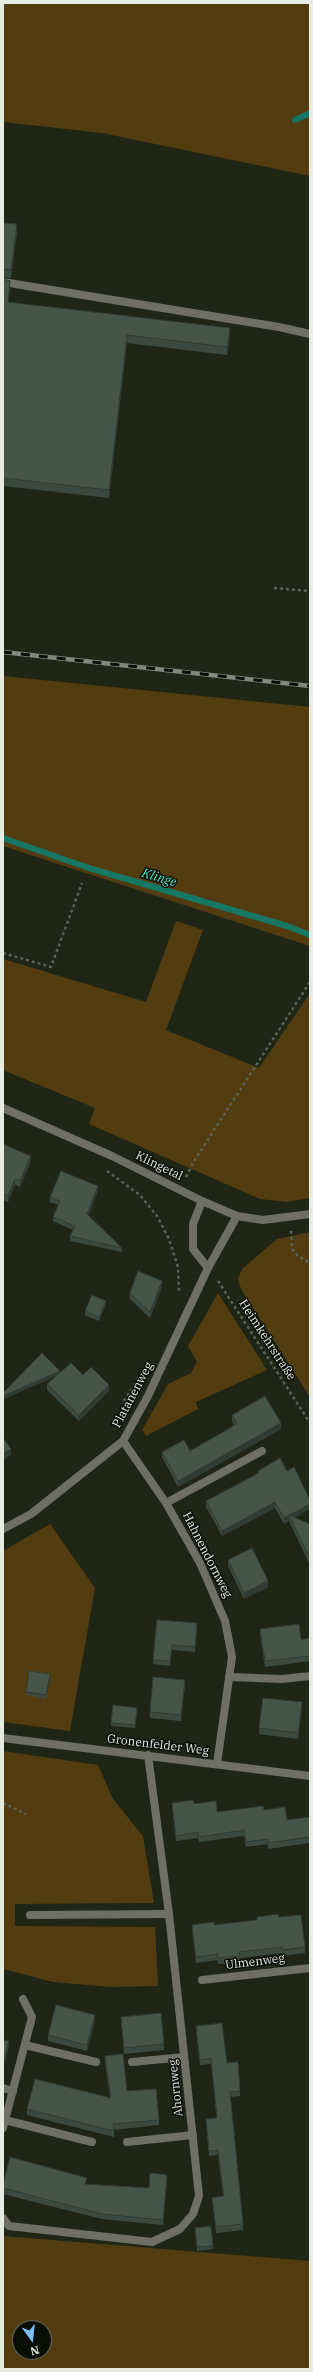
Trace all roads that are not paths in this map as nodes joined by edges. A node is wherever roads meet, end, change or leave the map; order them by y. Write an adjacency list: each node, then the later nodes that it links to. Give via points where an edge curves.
1 (3, 282): 2 (street)
2 (310, 334)
3 (3, 1108): 4 (street, Klingetal, via 112,1156)
4 (202, 1201): 6 (street, Klingetal); 7 (street, via 193,1224 193,1249)
5 (310, 1214): 6 (street, Klingetal, via 264,1220)
6 (237, 1216): 7 (street, Platanenweg)
7 (208, 1268): 8 (street, Platanenweg, via 148,1396)
8 (123, 1441): 10 (street, Hahnendornweg); 11 (street, Platanenweg, via 31,1514)
9 (262, 1451): 10 (street)
10 (166, 1504): 13 (street, Hahnendornweg, via 200,1563 226,1621 232,1657)
11 (3, 1529)
12 (310, 1676): 13 (street, via 282,1679)
13 (229, 1678): 16 (street, Hahnendornweg)
14 (3, 1738): 15 (street, Gronenfelder Weg)
15 (148, 1755): 16 (street, Gronenfelder Weg); 18 (street, Ahornweg)
16 (218, 1764): 17 (street, Gronenfelder Weg)
17 (310, 1776)
18 (169, 1914): 19 (street); 24 (street, Ahornweg)
19 (30, 1915)
20 (310, 1968): 21 (street, Ulmenweg)
21 (202, 1980)
22 (23, 2000): 23 (street, via 32,2018)
23 (25, 2045): 25 (street); 28 (street)
24 (184, 2057): 26 (street); 30 (street, Ahornweg)
25 (96, 2062)
26 (132, 2062)
27 (3, 2088): 28 (street)
28 (13, 2091): 29 (street)
29 (4, 2124): 31 (street)
30 (193, 2135): 32 (street); 33 (street, Ahornweg, via 199,2196 193,2214 180,2229 152,2242 10,2226)
31 (92, 2142)
32 (127, 2142)
33 (3, 2218)

